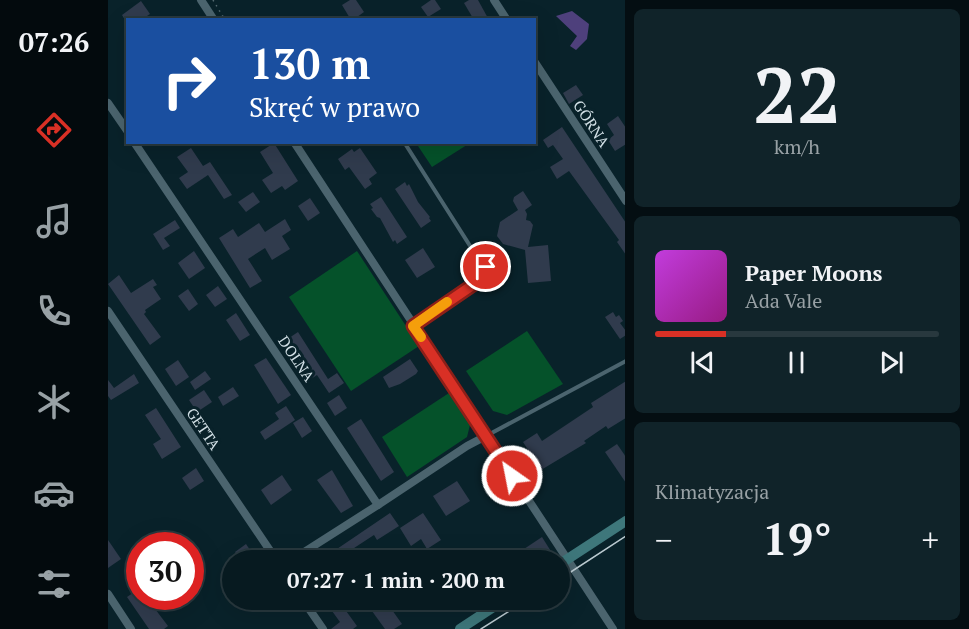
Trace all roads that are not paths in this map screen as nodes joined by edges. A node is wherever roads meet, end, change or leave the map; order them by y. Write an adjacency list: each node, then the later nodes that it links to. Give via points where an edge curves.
1 (201, 0): 3 (street)
2 (494, 0): 4 (street)
3 (213, 18)
4 (506, 18)
5 (536, 65): 11 (street, GÓRNA)
6 (108, 103): 7 (street)
7 (126, 129)
8 (135, 144): 16 (street, DOLNA)
9 (295, 144): 13 (street)
10 (405, 144): 13 (lane, via 486,272 483,278)
11 (625, 199)
12 (108, 311): 18 (street, GETTA)
13 (413, 326): 15 (street)
14 (625, 362): 15 (lane)
15 (486, 436): 16 (street); 20 (street)
16 (378, 504): 19 (street)
17 (625, 522): 21 (main road)
18 (270, 550)
19 (307, 550)
20 (556, 550)
21 (570, 557)
22 (570, 571): 29 (street)
23 (108, 594): 26 (street)
24 (310, 610): 27 (street)
25 (489, 610): 28 (main road)
26 (131, 629)
27 (323, 629)
28 (460, 629)
29 (613, 629)

